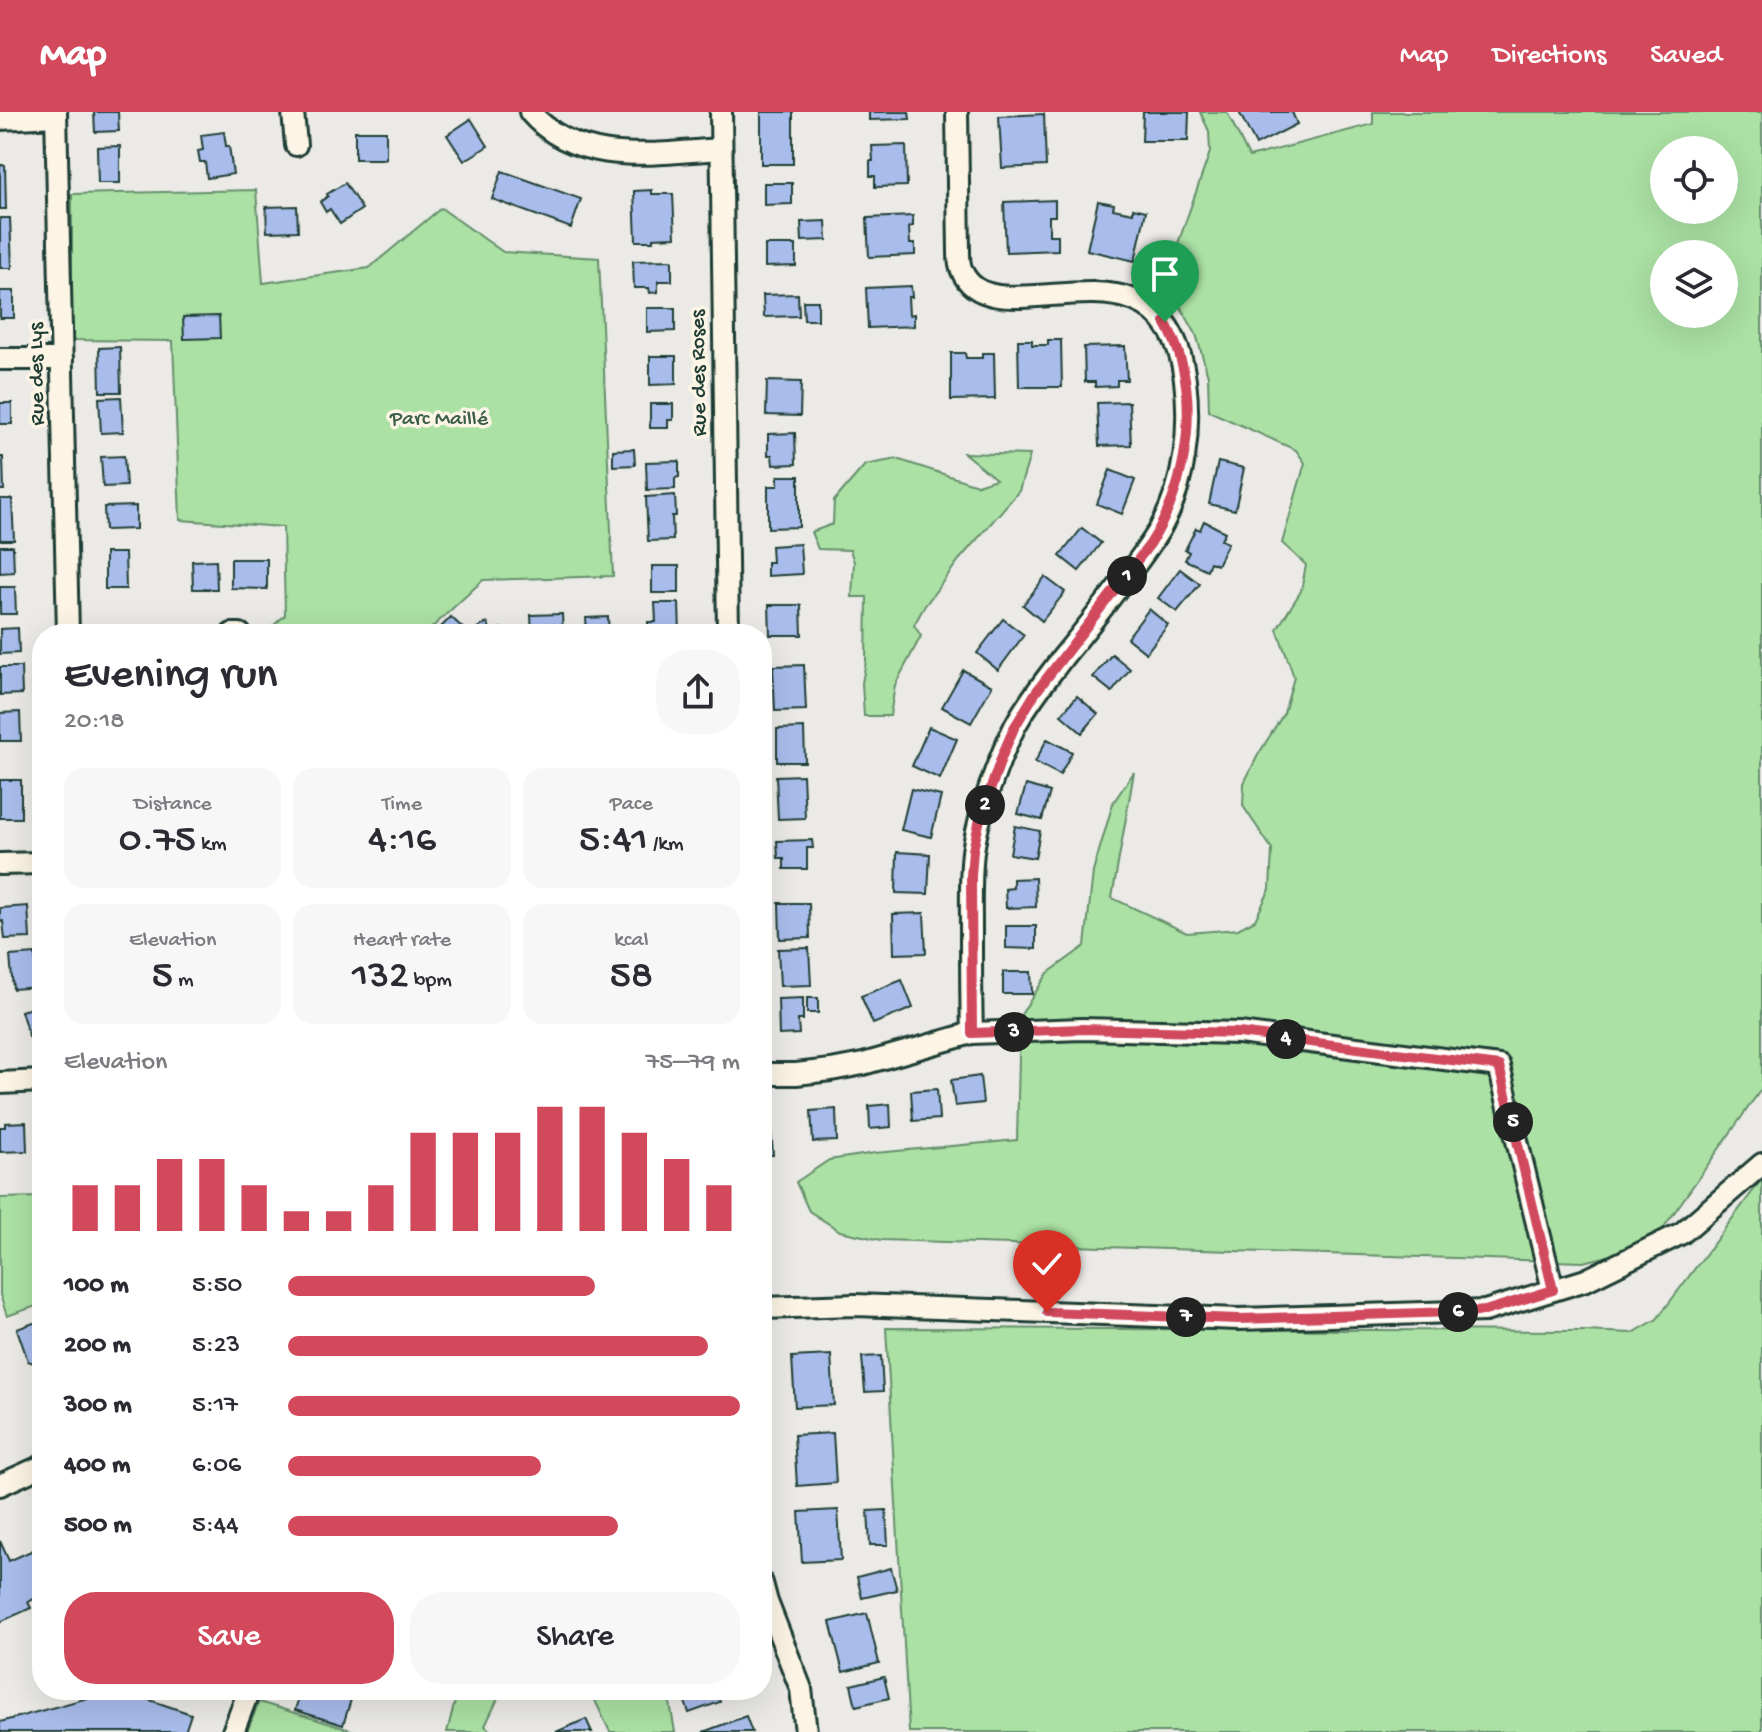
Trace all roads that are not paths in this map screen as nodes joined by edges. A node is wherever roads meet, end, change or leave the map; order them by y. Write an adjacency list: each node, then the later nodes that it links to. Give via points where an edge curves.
1 (293, 112): 7 (street)
2 (530, 112): 8 (street, via 579,146 607,153)
3 (721, 112): 8 (street, Rue des Roses)
4 (957, 112): 15 (street, via 959,253 967,280 986,293 1005,297 1109,293 1150,308 1174,337 1185,380 1186,414 1181,476 1162,525 1024,710 980,819 971,876)
5 (56, 114): 6 (street); 10 (street, Rue des Lys)
6 (0, 119)
7 (296, 145)
8 (721, 149): 12 (street, Rue des Roses)
9 (0, 359): 10 (street)
10 (62, 359): 11 (street, Rue des Lys)
11 (68, 624)
12 (728, 624)
13 (32, 863): 14 (street)
14 (0, 864)
15 (972, 1033): 16 (street, via 863,1064); 20 (street, via 1239,1033 1499,1066)
16 (772, 1074)
17 (32, 1081): 18 (street)
18 (0, 1083)
19 (1762, 1164): 20 (street, via 1682,1233 1586,1280)
20 (1553, 1290): 21 (street, via 1485,1311 1239,1319 855,1305)
21 (772, 1308)
22 (32, 1471): 23 (street)
23 (0, 1485)
24 (772, 1615): 27 (street, via 801,1689)
25 (245, 1700): 26 (street)
26 (233, 1732)
27 (806, 1732)

